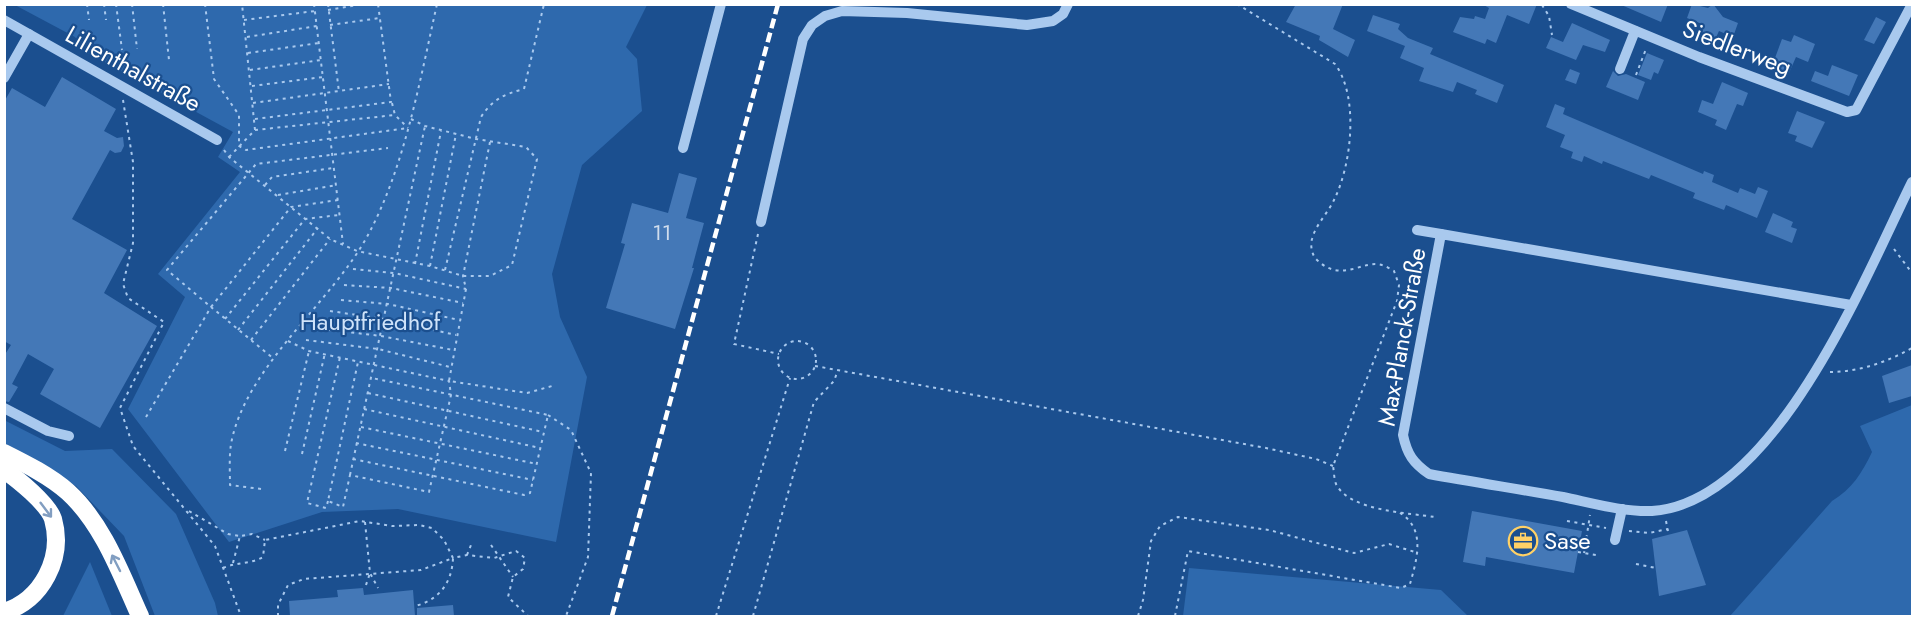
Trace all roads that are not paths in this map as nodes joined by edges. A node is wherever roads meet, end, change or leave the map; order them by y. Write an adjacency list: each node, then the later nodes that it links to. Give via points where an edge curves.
1 (721, 4): 12 (street)
2 (1068, 4): 14 (street, via 1053,21 1027,26 907,13 842,11 812,25 803,39)
3 (1570, 4): 5 (street, Siedlerweg)
4 (1912, 4): 7 (street, Siedlerweg, via 1856,110 1847,112)
5 (1591, 8): 7 (street, Siedlerweg)
6 (4, 20): 8 (street, Lilienthalstraße)
7 (1635, 31): 9 (street)
8 (29, 34): 10 (street, Lilienthalstraße); 11 (street, Lilienthalstraße)
9 (1620, 69)
10 (4, 78)
11 (217, 140)
12 (683, 148)
13 (1912, 182): 17 (street, Max-Planck-Straße)
14 (760, 222)
15 (1417, 230): 16 (street)
16 (1441, 234): 17 (street, Max-Planck-Straße); 22 (street, Max-Planck-Straße, via 1403,435 1414,464 1429,474)
17 (1851, 305): 22 (street, Max-Planck-Straße, via 1817,372 1779,426 1720,483 1663,509)
18 (4, 408): 19 (street, via 48,431)
19 (69, 436)
20 (4, 453): 25 (highway, one-way to 20, via 91,519 68,492)
21 (4, 470): 24 (highway, one-way to 24, via 35,496 53,518 56,556 45,582 18,608)
22 (1622, 509): 23 (street)
23 (1615, 540)
24 (4, 612)
25 (140, 616)

